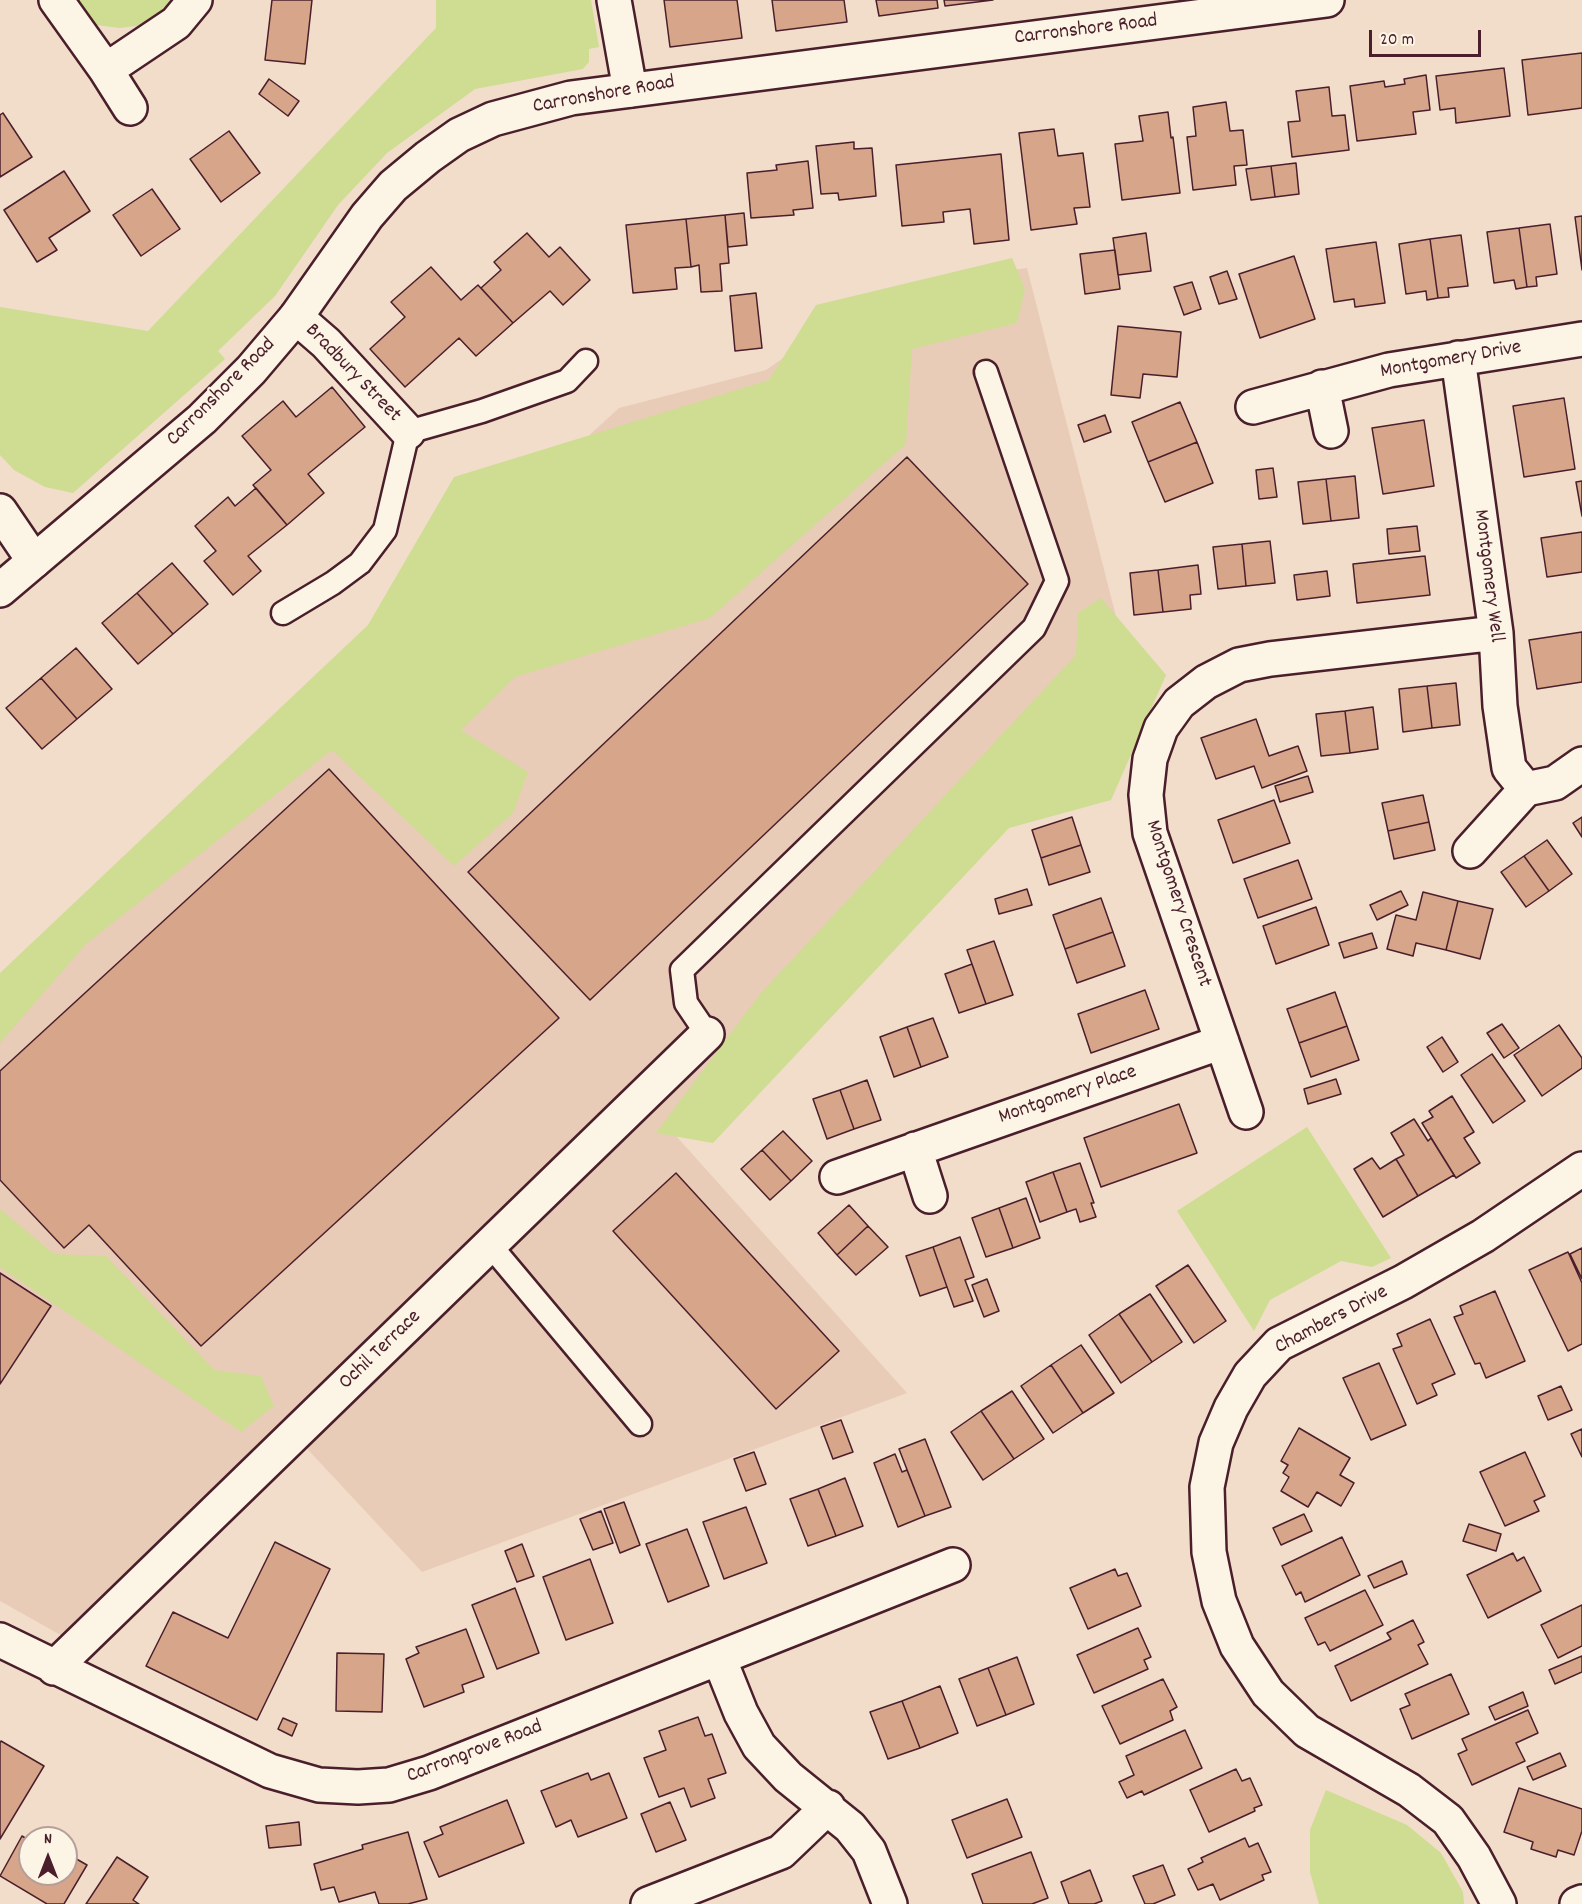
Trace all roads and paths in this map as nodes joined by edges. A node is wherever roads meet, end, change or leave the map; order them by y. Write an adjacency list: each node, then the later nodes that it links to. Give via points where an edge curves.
1 (56, 0): 5 (street)
2 (195, 0): 5 (street, via 176,23)
3 (614, 0): 6 (street)
4 (1328, 0): 6 (street, Carronshore Road)
5 (106, 70): 7 (street)
6 (630, 90): 8 (street, Carronshore Road, via 571,98 524,110 459,135 393,186 367,216)
7 (130, 108)
8 (296, 317): 16 (street, Bradbury Street, via 326,343); 18 (street, Carronshore Road, via 202,419)
9 (1582, 339): 10 (street, Montgomery Drive)
10 (1458, 358): 13 (street, Montgomery Drive); 21 (street, Montgomery Well)
11 (586, 361): 16 (lane, via 567,381)
12 (986, 372): 25 (lane, via 1056,581 1034,628 682,970 686,1003)
13 (1322, 387): 14 (street, Montgomery Drive); 15 (street)
14 (1253, 407)
15 (1331, 431)
16 (408, 432): 20 (lane, via 385,530 360,563)
17 (0, 511): 18 (street)
18 (34, 561): 19 (street, Carronshore Road)
19 (0, 590)
20 (283, 613)
21 (1496, 633): 23 (street, Montgomery Well, via 1500,706 1509,768); 26 (street, Montgomery Crescent, via 1239,665 1206,682 1179,703 1161,728 1150,759 1146,795 1150,833)
22 (1582, 764): 23 (street, via 1555,783)
23 (1526, 789): 24 (street)
24 (1470, 851)
25 (707, 1034): 32 (street, Ochil Terrace)
26 (1222, 1042): 27 (street, Montgomery Crescent); 28 (street, Montgomery Place)
27 (1246, 1112)
28 (915, 1149): 30 (street, Montgomery Place); 31 (street)
29 (1582, 1169): 43 (street, Chambers Drive, via 1484,1236 1279,1344 1250,1374 1231,1408 1216,1443 1208,1487 1209,1552 1219,1601 1237,1646 1268,1693 1307,1731 1409,1790 1448,1820 1474,1857)
30 (837, 1177)
31 (930, 1196)
32 (490, 1245): 33 (lane); 37 (street, Ochil Terrace)
33 (640, 1424)
34 (953, 1565): 36 (street, Carrongrove Road)
35 (0, 1640): 37 (street, Carrongrove Road)
36 (719, 1658): 37 (street, Carrongrove Road, via 429,1773 389,1785 358,1787 318,1785 270,1771); 38 (street, via 759,1746 788,1777)
37 (54, 1668)
38 (828, 1807): 39 (street, via 781,1852); 42 (street, via 869,1851)
39 (707, 1893): 41 (street)
40 (1582, 1902): 44 (street)
41 (648, 1904)
42 (890, 1904)
43 (1499, 1904)
44 (1577, 1904)

